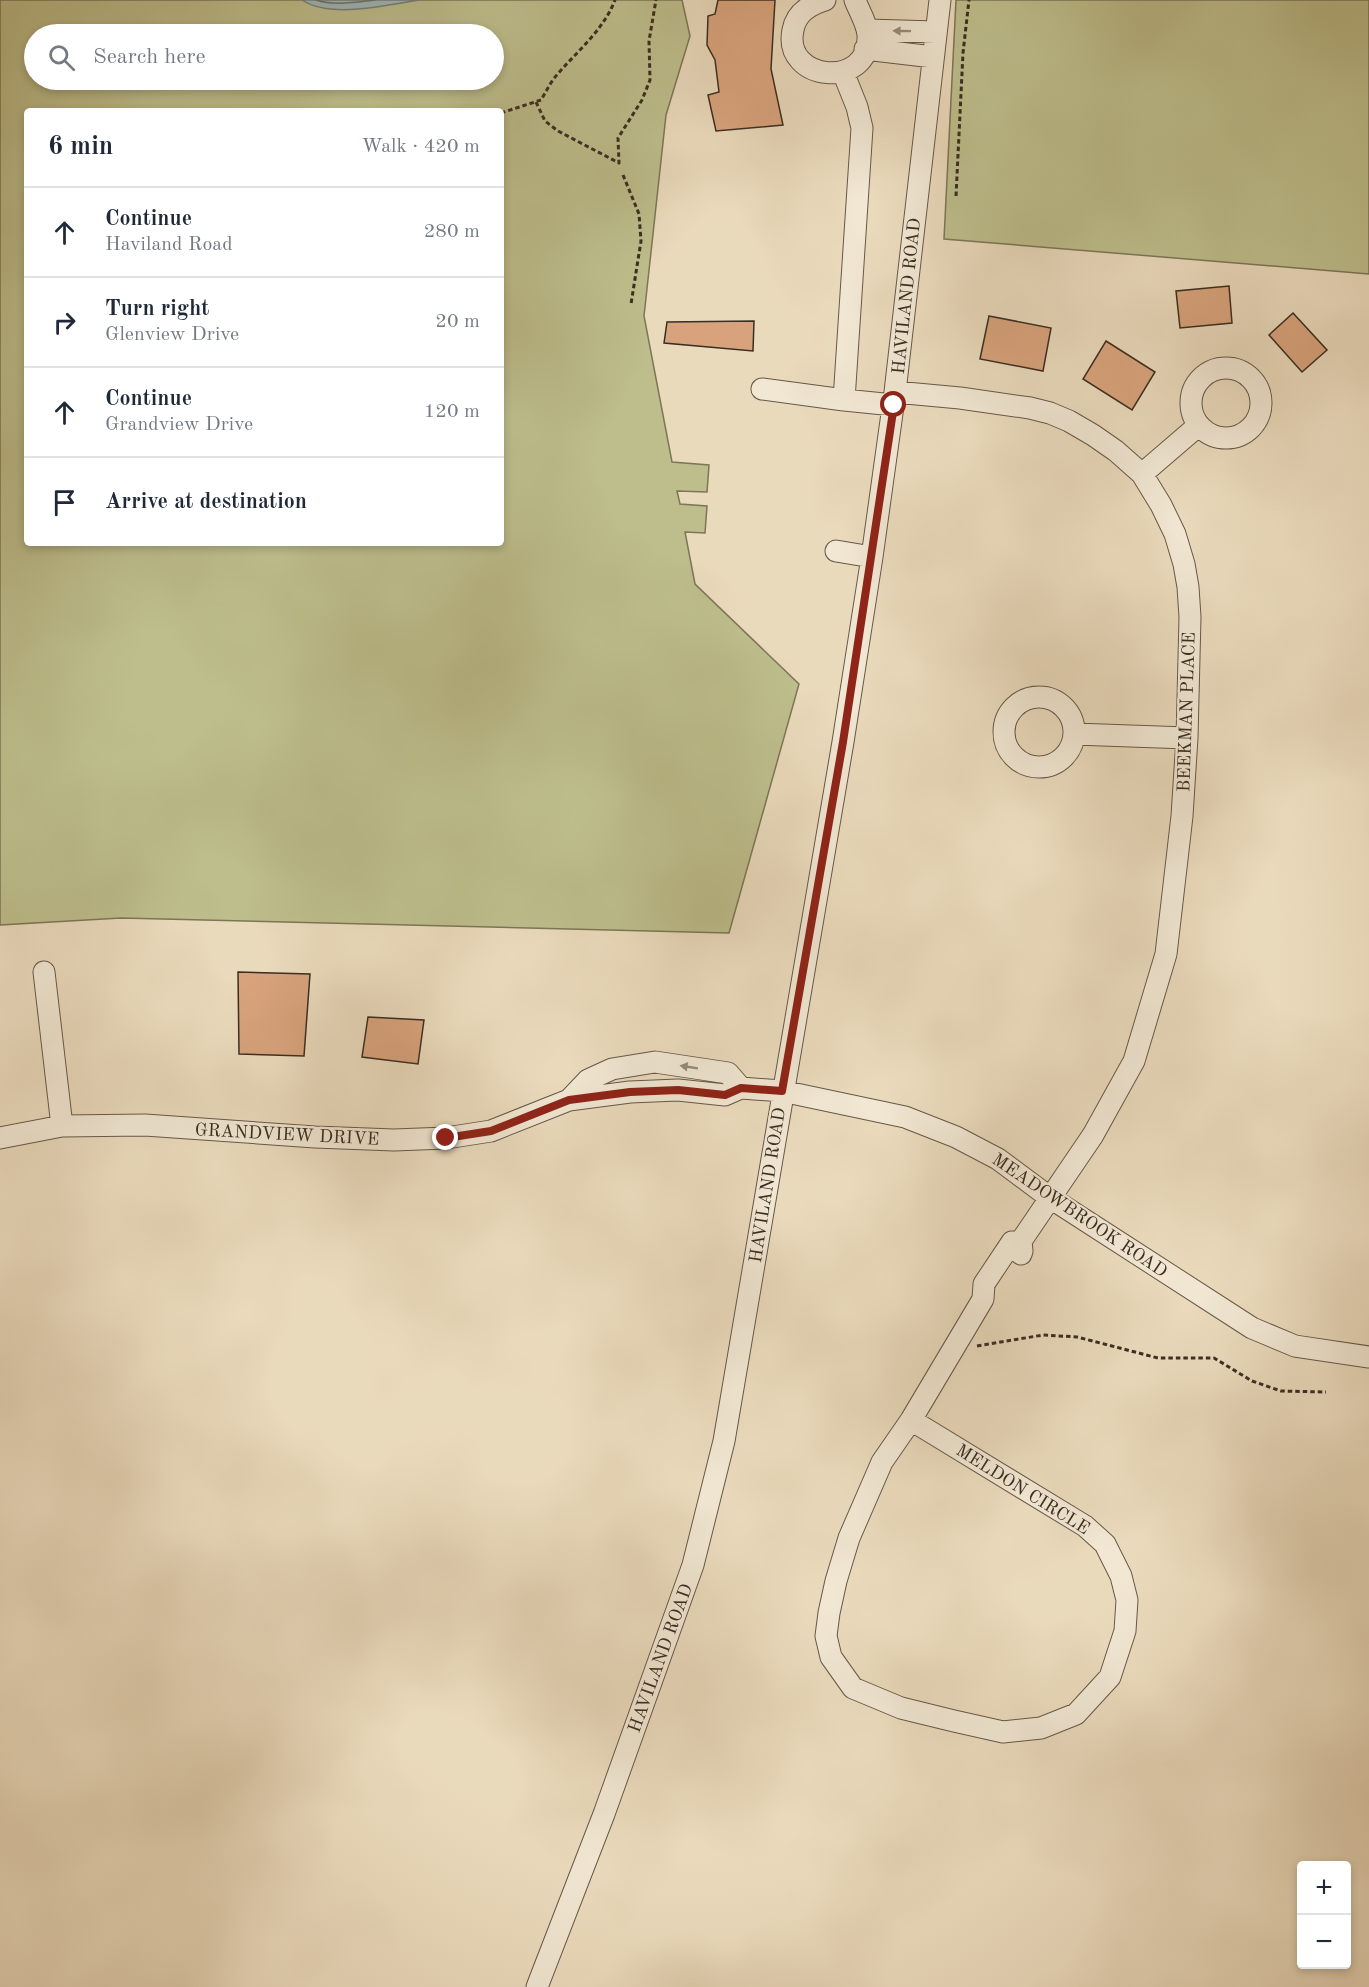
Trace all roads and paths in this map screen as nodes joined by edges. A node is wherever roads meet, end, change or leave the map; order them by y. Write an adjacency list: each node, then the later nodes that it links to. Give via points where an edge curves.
1 (615, 0): 11 (path, via 599,29)
2 (656, 0): 11 (path, via 649,41 650,80 618,138 619,163 558,131 545,121)
3 (825, 0): 10 (street, via 798,16 793,44 801,62 812,69)
4 (855, 0): 8 (street)
5 (940, 0): 7 (street, HAVILAND ROAD)
6 (969, 0): 14 (path)
7 (936, 32): 8 (street, one-way to 8); 9 (street, HAVILAND ROAD)
8 (866, 40): 9 (street); 10 (street, via 858,62)
9 (933, 57): 17 (street, HAVILAND ROAD)
10 (843, 72): 18 (street, via 862,128)
11 (536, 102): 12 (path)
12 (504, 112)
13 (623, 175): 15 (path, via 639,214 641,241)
14 (956, 196)
15 (631, 304)
16 (762, 389): 18 (street, BEEKMAN PLACE)
17 (895, 399): 18 (street, BEEKMAN PLACE); 20 (street, BEEKMAN PLACE, via 970,399 1050,413 1093,435); 22 (street, HAVILAND ROAD)
18 (844, 400)
19 (1199, 425): 20 (street)
20 (1142, 474): 24 (street, BEEKMAN PLACE, via 1176,534 1184,564 1190,617)
21 (836, 551): 22 (street)
22 (872, 556): 27 (street, HAVILAND ROAD)
23 (1074, 734): 24 (street)
24 (1187, 738): 31 (street, BEEKMAN PLACE, via 1166,954 1134,1061 1093,1135)
25 (44, 972): 29 (street)
26 (741, 1088): 27 (street, MEADOWBROOK ROAD); 28 (street, GRANDVIEW DRIVE, via 725,1095 678,1090); 28 (street, GRANDVIEW DRIVE, one-way to 28, via 728,1073 655,1062 612,1069 588,1080)
27 (782, 1091): 31 (street, MEADOWBROOK ROAD, via 926,1125 998,1159); 36 (street, HAVILAND ROAD, via 724,1441 693,1565)
28 (569, 1100): 29 (street, GRANDVIEW DRIVE, via 491,1131 446,1138 394,1140 145,1125)
29 (62, 1126): 30 (street, GRANDVIEW DRIVE)
30 (0, 1138)
31 (1049, 1197): 33 (street, MEADOWBROOK ROAD, via 1252,1328 1295,1346); 35 (street, MELDON CIRCLE, via 1021,1241 1022,1251 997,1292 983,1299)
32 (972, 1347): 34 (path, via 1043,1335 1077,1337 1158,1358 1214,1358 1252,1381 1281,1391)
33 (1369, 1357)
34 (1326, 1392)
35 (911, 1420): 35 (street, MELDON CIRCLE, via 882,1462 849,1538 829,1613 826,1636 831,1657 853,1688 902,1708 954,1721 1003,1732 1041,1728 1076,1714 1110,1677 1125,1631 1127,1600 1121,1576 1105,1544 1085,1526)
36 (537, 1987)

